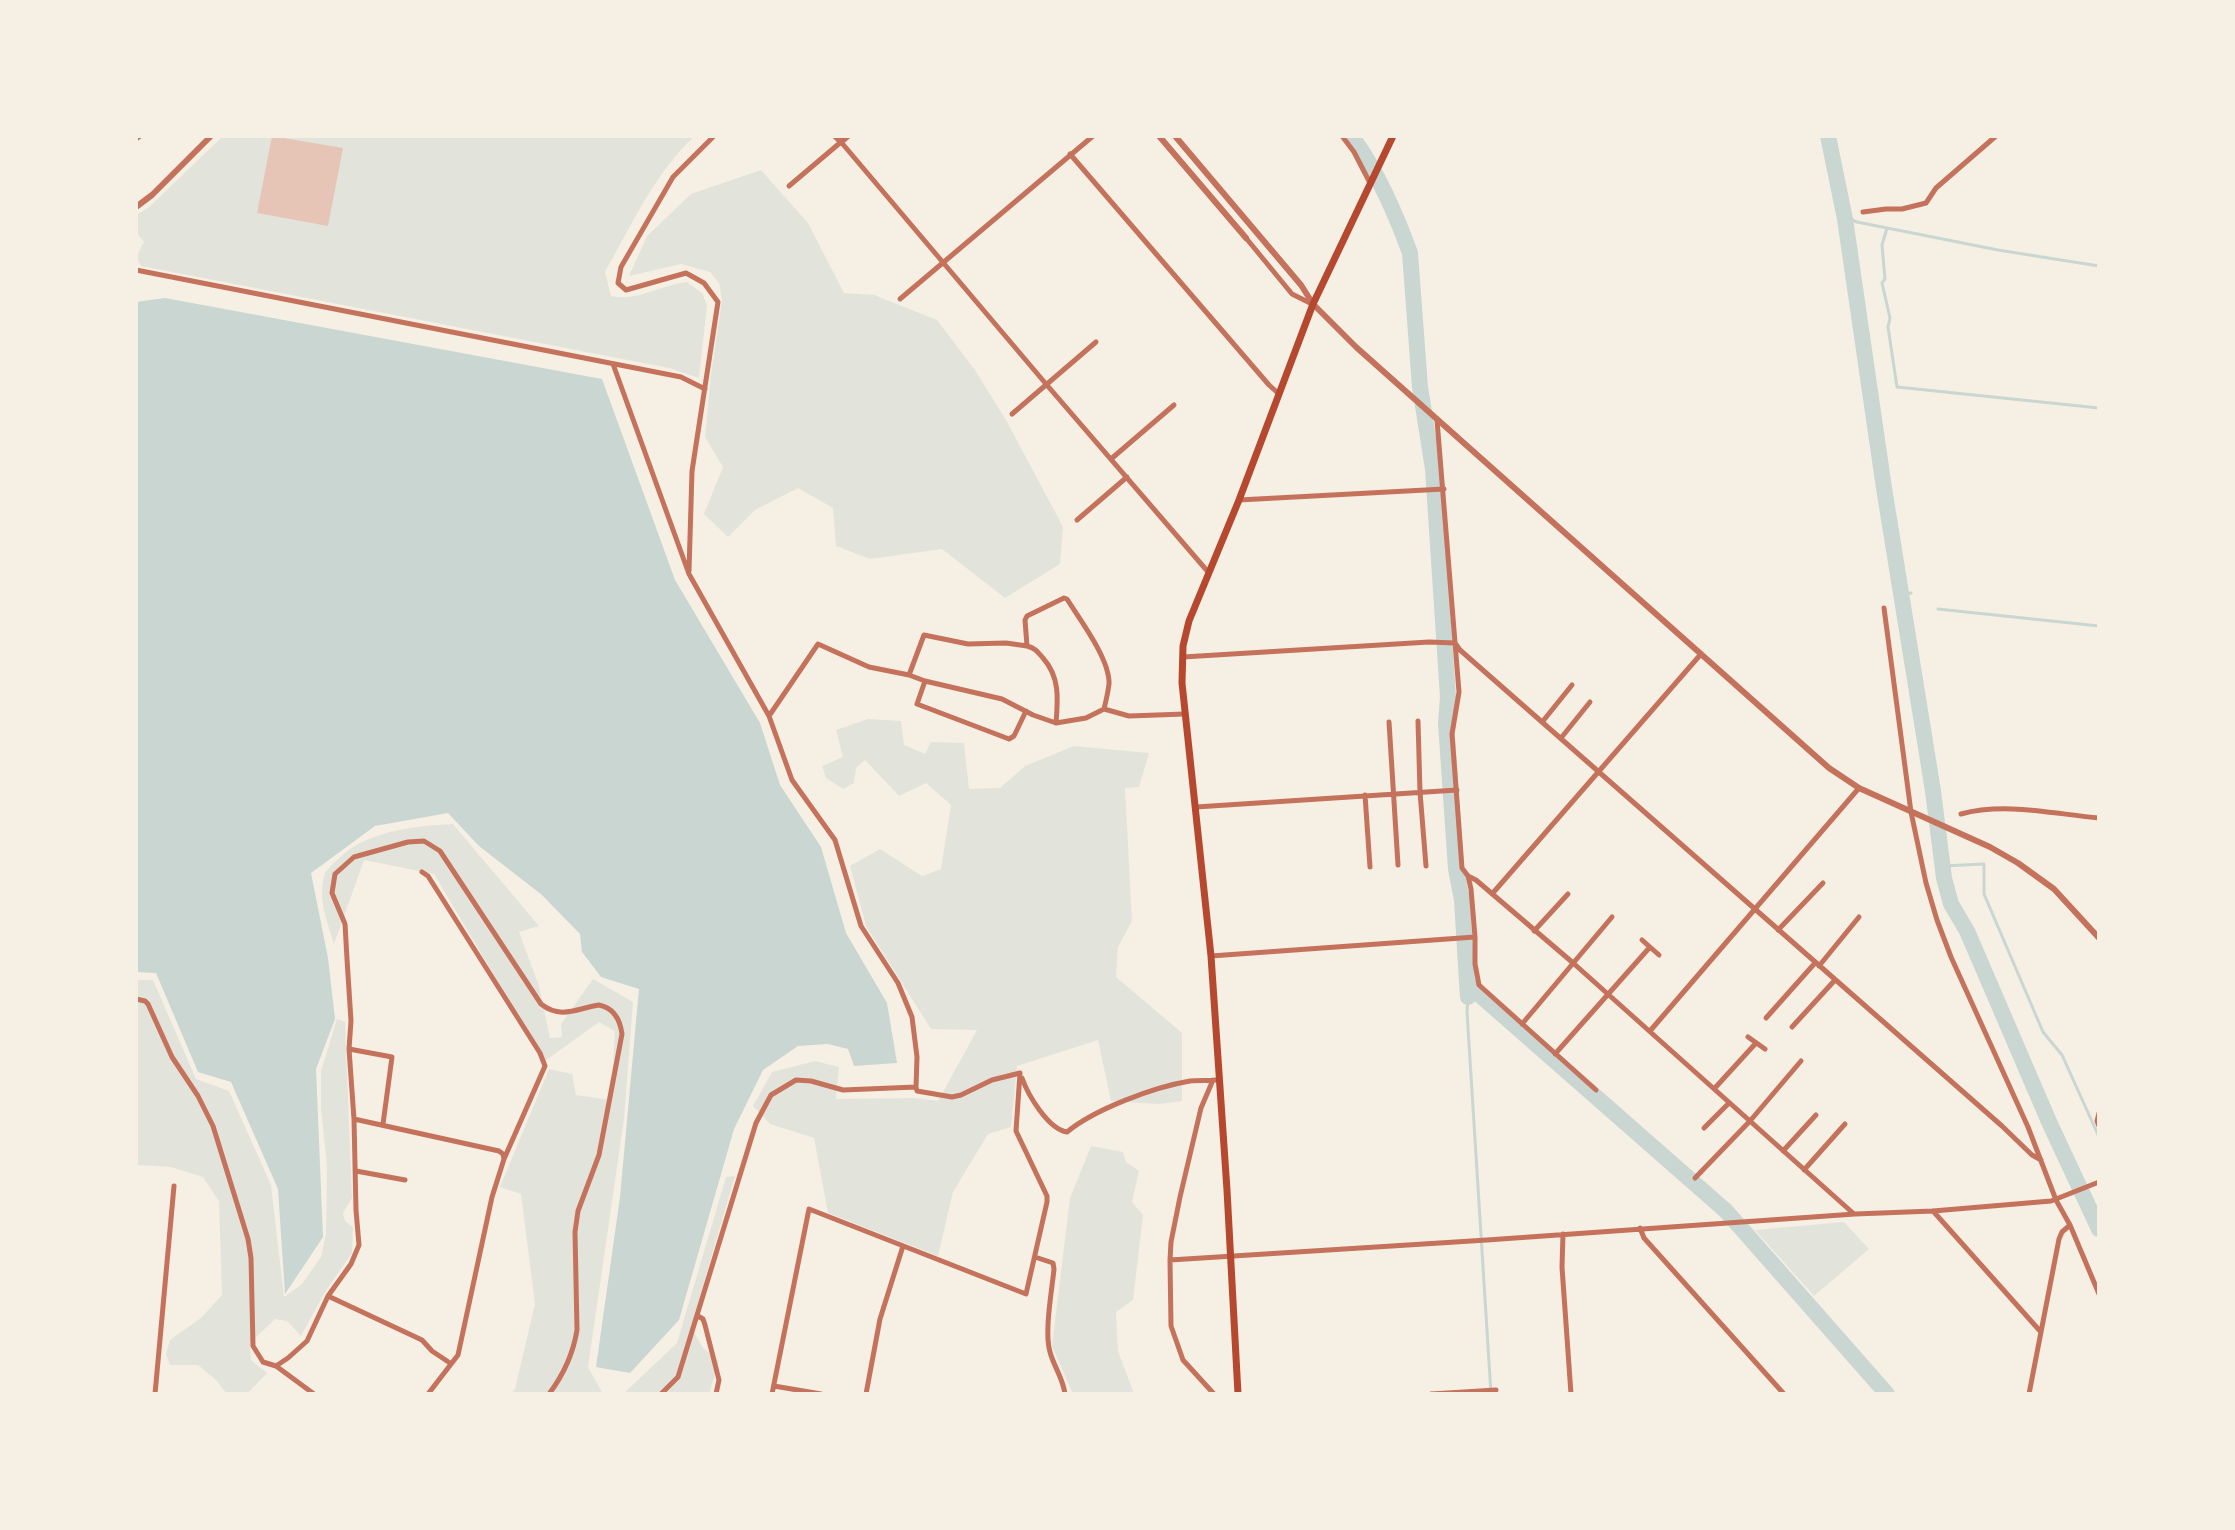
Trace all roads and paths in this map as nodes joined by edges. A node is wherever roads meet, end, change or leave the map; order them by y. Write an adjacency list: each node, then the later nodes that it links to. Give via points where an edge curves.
1 (211, 136): 14 (street)
2 (714, 136): 24 (street, via 673,177 621,267 618,283 626,290 686,273 704,283 718,302)
3 (848, 136): 10 (street)
4 (1093, 136): 11 (street)
5 (1159, 136): 16 (street)
6 (1175, 136): 20 (street)
7 (1342, 136): 12 (street)
8 (1393, 136): 12 (main road)
9 (1996, 136): 15 (street, via 1926,203)
10 (838, 139): 13 (street); 17 (street)
11 (1070, 154): 17 (street); 25 (street)
12 (1372, 183): 20 (main road)
13 (789, 186)
14 (136, 207)
15 (1863, 212)
16 (1246, 238): 20 (street, via 1292,294)
17 (943, 262): 19 (street); 23 (street)
18 (136, 270): 22 (street)
19 (900, 299)
20 (1313, 304): 25 (main road); 28 (street)
21 (1096, 342): 23 (street)
22 (613, 364): 24 (street, via 681,377); 35 (street)
23 (1046, 384): 27 (street); 29 (street)
24 (705, 389): 35 (street, via 692,471)
25 (1279, 394): 32 (main road)
26 (1174, 405): 29 (street)
27 (1012, 414)
28 (1437, 420): 31 (street); 39 (street)
29 (1111, 459): 30 (street)
30 (1127, 477): 33 (street); 34 (street)
31 (1441, 489): 32 (street); 37 (street)
32 (1239, 500): 34 (main road)
33 (1077, 520)
34 (1209, 573): 40 (main road, via 1189,621)
35 (689, 574): 48 (street)
36 (1884, 608): 61 (street)
37 (1453, 642): 40 (street); 50 (street); 56 (street, via 1459,692 1452,734)
38 (1027, 646): 41 (street, via 968,644 924,635); 45 (street, via 1027,616 1067,599 1105,665 1109,682); 52 (street, via 1051,667 1058,699)
39 (1701, 653): 54 (street); 55 (street, via 1798,742)
40 (1182, 658): 47 (main road)
41 (909, 675): 42 (street); 48 (street, via 869,667 818,644)
42 (925, 681): 46 (street, via 1002,699); 46 (street, via 917,704 1009,739)
43 (1572, 685): 50 (street)
44 (1590, 702): 53 (street)
45 (1104, 709): 47 (street, via 1129,716); 52 (street)
46 (1026, 711): 52 (street)
47 (1185, 714): 60 (main road)
48 (769, 716): 100 (street, via 792,780 835,840 861,926 898,983 912,1017)
49 (1418, 721): 57 (street)
50 (1543, 721): 53 (street)
51 (1389, 722): 58 (street)
52 (1056, 723)
53 (1561, 738): 54 (street)
54 (1599, 771): 70 (street); 72 (street)
55 (1859, 788): 61 (street); 72 (street)
56 (1455, 790): 57 (street); 68 (street, via 1462,868)
57 (1420, 792): 58 (street); 65 (street)
58 (1395, 793): 59 (street); 64 (street)
59 (1365, 795): 60 (street); 66 (street)
60 (1196, 807): 82 (main road)
61 (1911, 812): 78 (street, via 2048,883); 114 (street, via 1937,920)
62 (1961, 814): 63 (street, via 1981,809)
63 (2099, 818)
64 (1398, 865)
65 (1426, 866)
66 (1370, 867)
67 (422, 872): 113 (street, via 543,1059 544,1070)
68 (1468, 876): 70 (street); 77 (street)
69 (1823, 883): 75 (street)
70 (1492, 894): 76 (street)
71 (1568, 894): 76 (street)
72 (1754, 908): 75 (street); 91 (street)
73 (1612, 917): 83 (street)
74 (1859, 917): 84 (street)
75 (1778, 930): 84 (street)
76 (1534, 931): 83 (street)
77 (1472, 938): 82 (street); 89 (street, via 1479,985)
78 (2099, 938)
79 (1642, 940): 80 (street)
80 (1650, 947): 81 (street); 86 (street)
81 (1659, 955)
82 (1211, 956): 99 (main road)
83 (1572, 962): 86 (street); 89 (street)
84 (1817, 965): 85 (street); 88 (street)
85 (1835, 980): 90 (street); 114 (street)
86 (1607, 995): 91 (street); 96 (street)
87 (136, 999): 136 (street, via 148,1004 213,1126 248,1239 253,1346 263,1362)
88 (1766, 1018)
89 (1522, 1024): 96 (street)
90 (1792, 1027)
91 (1650, 1031): 101 (street)
92 (1748, 1037): 93 (street)
93 (1756, 1043): 95 (street); 101 (street)
94 (349, 1049): 106 (street); 108 (street, via 392,1057); 142 (street, via 345,924 332,893 333,881 354,857 408,842 424,841 440,851 541,1004 562,1013 599,1005 618,1018 622,1034 599,1155 575,1232 577,1330 569,1364)
95 (1765, 1049)
96 (1555, 1054): 102 (street)
97 (1801, 1061): 107 (street)
98 (1020, 1073): 99 (street, via 1049,1122 1067,1132 1083,1118 1125,1101 1172,1085); 100 (street, via 952,1097); 129 (street, via 1016,1131 1047,1196)
99 (1217, 1080): 128 (main road); 130 (street, via 1201,1108)
100 (916, 1087): 133 (street, via 843,1090 796,1080 771,1095 756,1123)
101 (1713, 1089): 103 (street)
102 (1596, 1090)
103 (1729, 1103): 107 (street); 111 (street)
104 (2099, 1113): 110 (street)
105 (1816, 1115): 112 (street)
106 (354, 1119): 108 (street); 116 (street)
107 (1750, 1121): 112 (street); 117 (street)
108 (383, 1124): 113 (street, via 499,1151)
109 (1845, 1124): 115 (street)
110 (2099, 1126)
111 (1704, 1128)
112 (1783, 1151): 115 (street)
113 (504, 1159): 135 (street, via 458,1355)
114 (2041, 1160): 121 (street)
115 (1804, 1170): 123 (street)
116 (356, 1171): 118 (street); 132 (street, via 359,1245)
117 (1695, 1178)
118 (405, 1180)
119 (2099, 1182): 121 (street)
120 (174, 1186): 139 (street)
121 (2059, 1199): 122 (street); 124 (street)
122 (1933, 1211): 123 (street); 134 (street)
123 (1855, 1214): 125 (street)
124 (2070, 1225): 131 (street); 134 (street, via 2059,1239)
125 (1640, 1228): 126 (street); 153 (street)
126 (1563, 1234): 128 (street); 152 (street)
127 (903, 1246): 129 (street, via 1026,1294); 137 (street, via 809,1209); 147 (street, via 880,1319)
128 (1231, 1255): 130 (street); 150 (main road)
129 (1035, 1257): 148 (street, via 1053,1263 1049,1350)
130 (1170, 1260): 149 (street, via 1171,1326 1183,1360)
131 (2099, 1294)
132 (328, 1296): 135 (street, via 422,1340); 136 (street, via 307,1341)
133 (698, 1316): 143 (street, via 678,1377); 144 (street, via 719,1380)
134 (2040, 1331): 154 (street)
135 (450, 1363): 141 (street)
136 (276, 1366): 140 (street)
137 (774, 1386): 145 (street); 146 (street)
138 (1496, 1390): 151 (street)
139 (155, 1394)
140 (314, 1394)
141 (428, 1394)
142 (549, 1394)
143 (661, 1394)
144 (716, 1394)
145 (772, 1394)
146 (821, 1394)
147 (866, 1394)
148 (1065, 1394)
149 (1214, 1394)
150 (1238, 1394)
151 (1431, 1394)
152 (1571, 1394)
153 (1784, 1394)
154 (2029, 1394)

